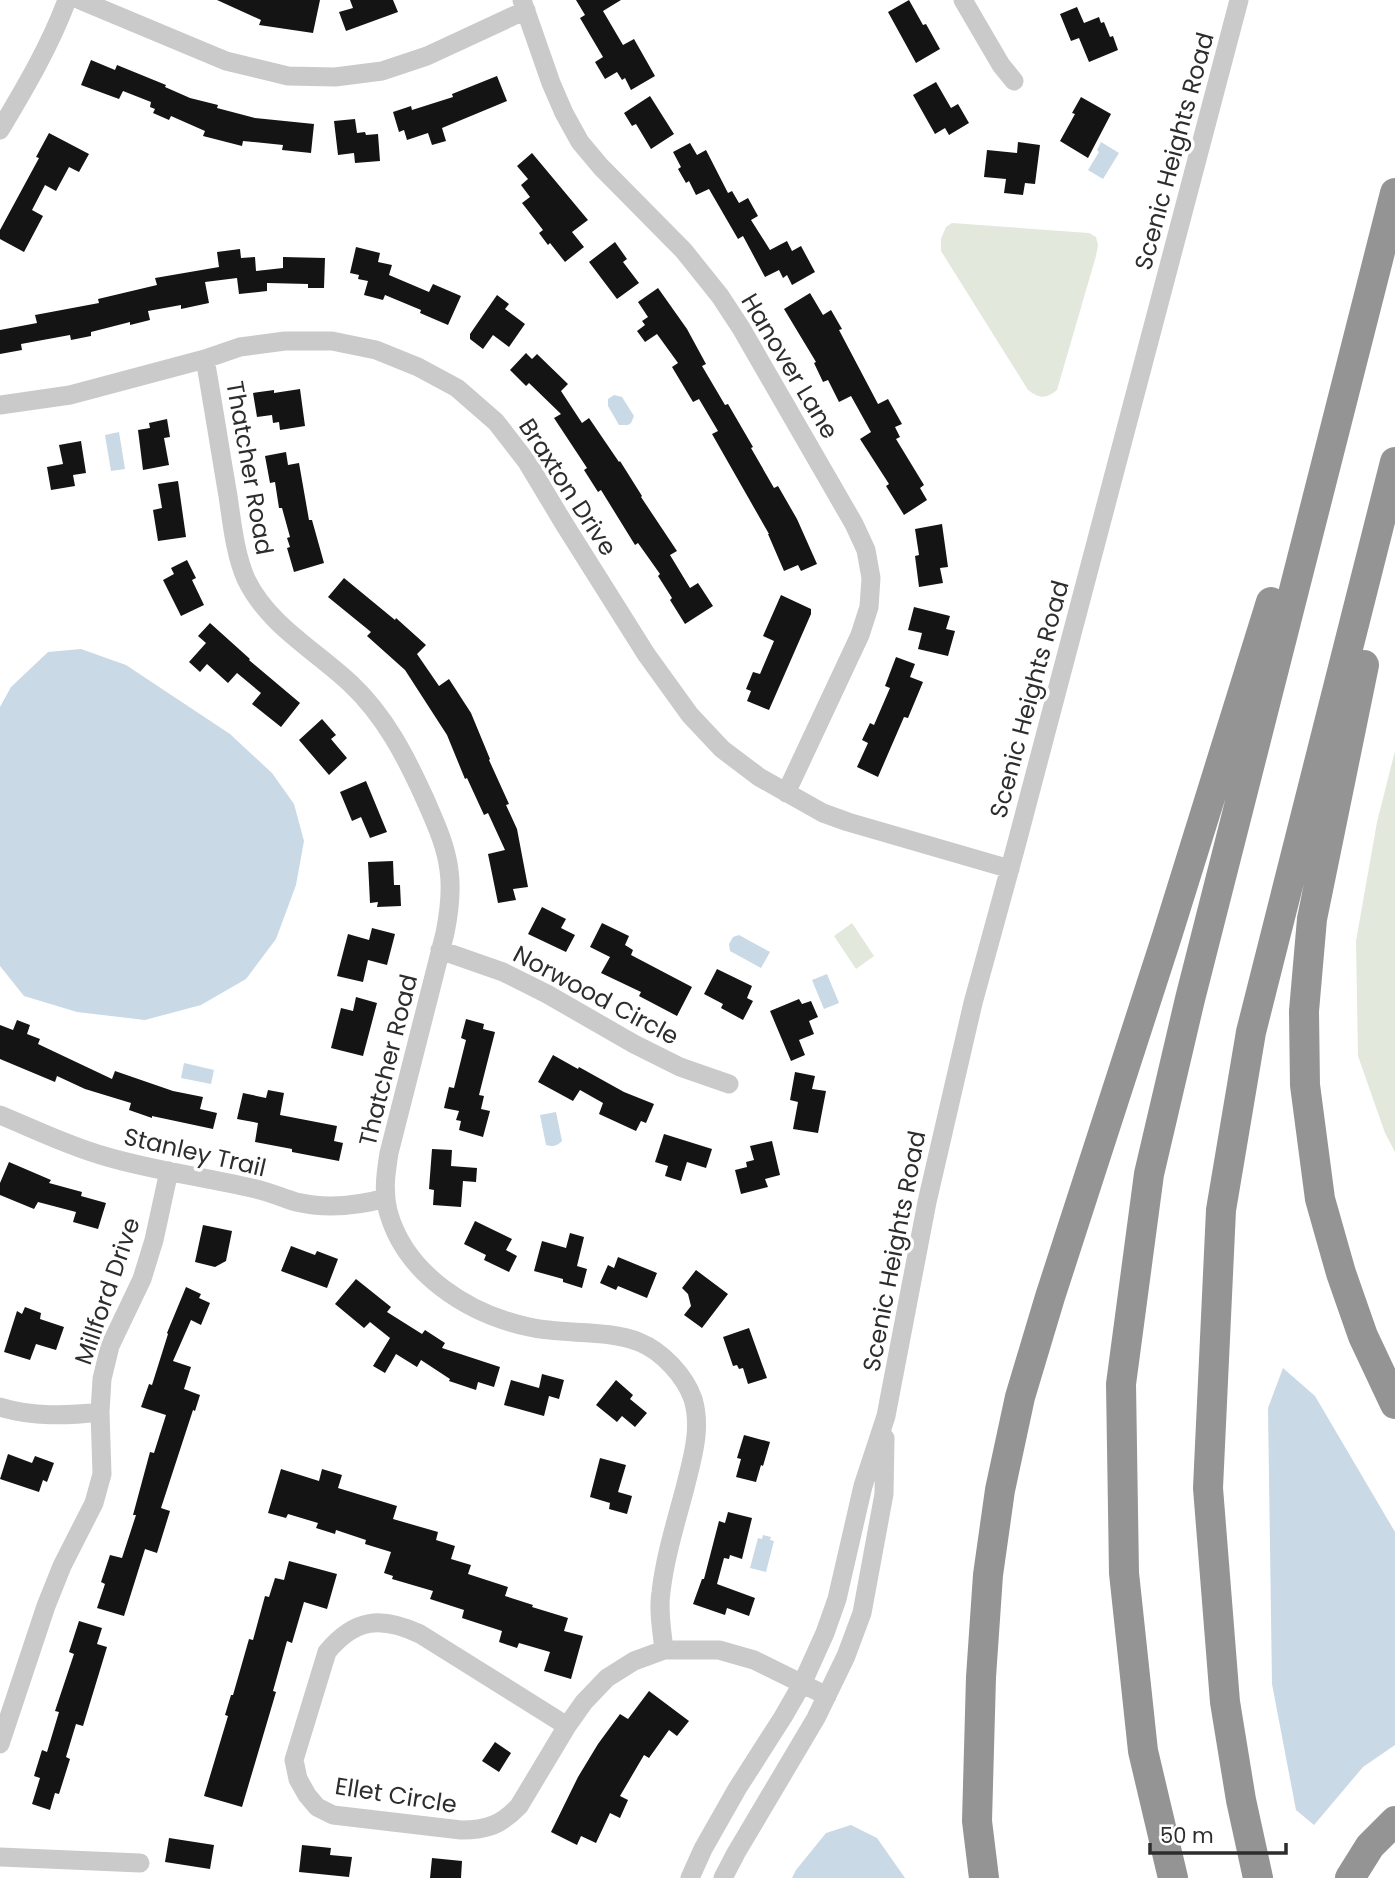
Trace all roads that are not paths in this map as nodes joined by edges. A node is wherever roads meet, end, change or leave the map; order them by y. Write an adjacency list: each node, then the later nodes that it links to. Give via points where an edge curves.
1 (67, 0): 7 (street, via 34,73)
2 (80, 0): 5 (street, via 226,61 299,77 382,71 427,56)
3 (963, 0): 6 (street)
4 (1239, 0): 15 (street, Scenic Heights Road)
5 (524, 5): 14 (street, Hanover Lane, via 551,83 580,142 684,251 720,296 866,550 871,578 869,607 860,635)
6 (1014, 81)
7 (0, 130)
8 (1395, 193): 9 (highway)
9 (1376, 268): 35 (highway, via 1020,1398 988,1575 977,1821); 36 (highway, via 1149,1174 1121,1384 1124,1573 1143,1751)
10 (205, 359): 11 (street, Braxton Drive, via 69,395); 14 (street, Braxton Drive, via 240,347 332,341 376,350 457,388 496,422 527,462 639,643 690,715 722,749); 16 (street, Thatcher Road, via 233,531 246,578 277,621 351,683 373,708 392,734 436,822 449,870 449,914)
11 (0, 405)
12 (1395, 462): 37 (highway, via 1251,1032 1221,1210 1208,1488 1225,1702)
13 (1395, 532): 21 (highway, via 1312,919 1304,1011 1305,1085 1320,1199 1363,1336)
14 (786, 793): 15 (street, Braxton Drive, via 848,822)
15 (1010, 869): 24 (street, Scenic Heights Road, via 950,1098)
16 (440, 950): 17 (street, Norwood Circle, via 503,972 680,1067); 20 (street, Thatcher Road, via 389,1153)
17 (729, 1084)
18 (0, 1115): 19 (street, Stanley Trail, via 104,1156)
19 (169, 1171): 20 (street, Stanley Trail, via 323,1206); 23 (street, Millford Drive, via 142,1279 110,1346)
20 (386, 1198): 25 (street, Thatcher Road, via 399,1240 415,1264 465,1303 528,1327 639,1342 662,1356 680,1375 692,1398 697,1423 660,1594)
21 (1395, 1404)
22 (0, 1407): 23 (street, via 36,1415)
23 (100, 1412): 29 (street, Millford Drive, via 102,1474 94,1503 61,1566)
24 (886, 1416): 26 (street, Scenic Heights Road, via 863,1486 837,1599); 27 (street, Scenic Heights Road, via 884,1494 862,1612)
25 (664, 1650): 26 (street, Ellet Circle, via 719,1650 754,1660); 28 (street, Ellet Circle, via 607,1678)
26 (802, 1684): 27 (street, Ellet Circle); 33 (street, Scenic Heights Road, via 737,1789)
27 (827, 1696): 34 (street, Scenic Heights Road)
28 (567, 1726): 28 (street, Ellet Circle, via 519,1806 496,1825 480,1830 332,1815 307,1795 294,1760 327,1652 350,1630 367,1623 401,1625 420,1634)
29 (0, 1744)
30 (1395, 1821): 38 (highway, via 1370,1846)
31 (0, 1857): 32 (street)
32 (139, 1863)
33 (690, 1878)
34 (723, 1878)
35 (984, 1878)
36 (1173, 1878)
37 (1258, 1878)
38 (1350, 1878)

